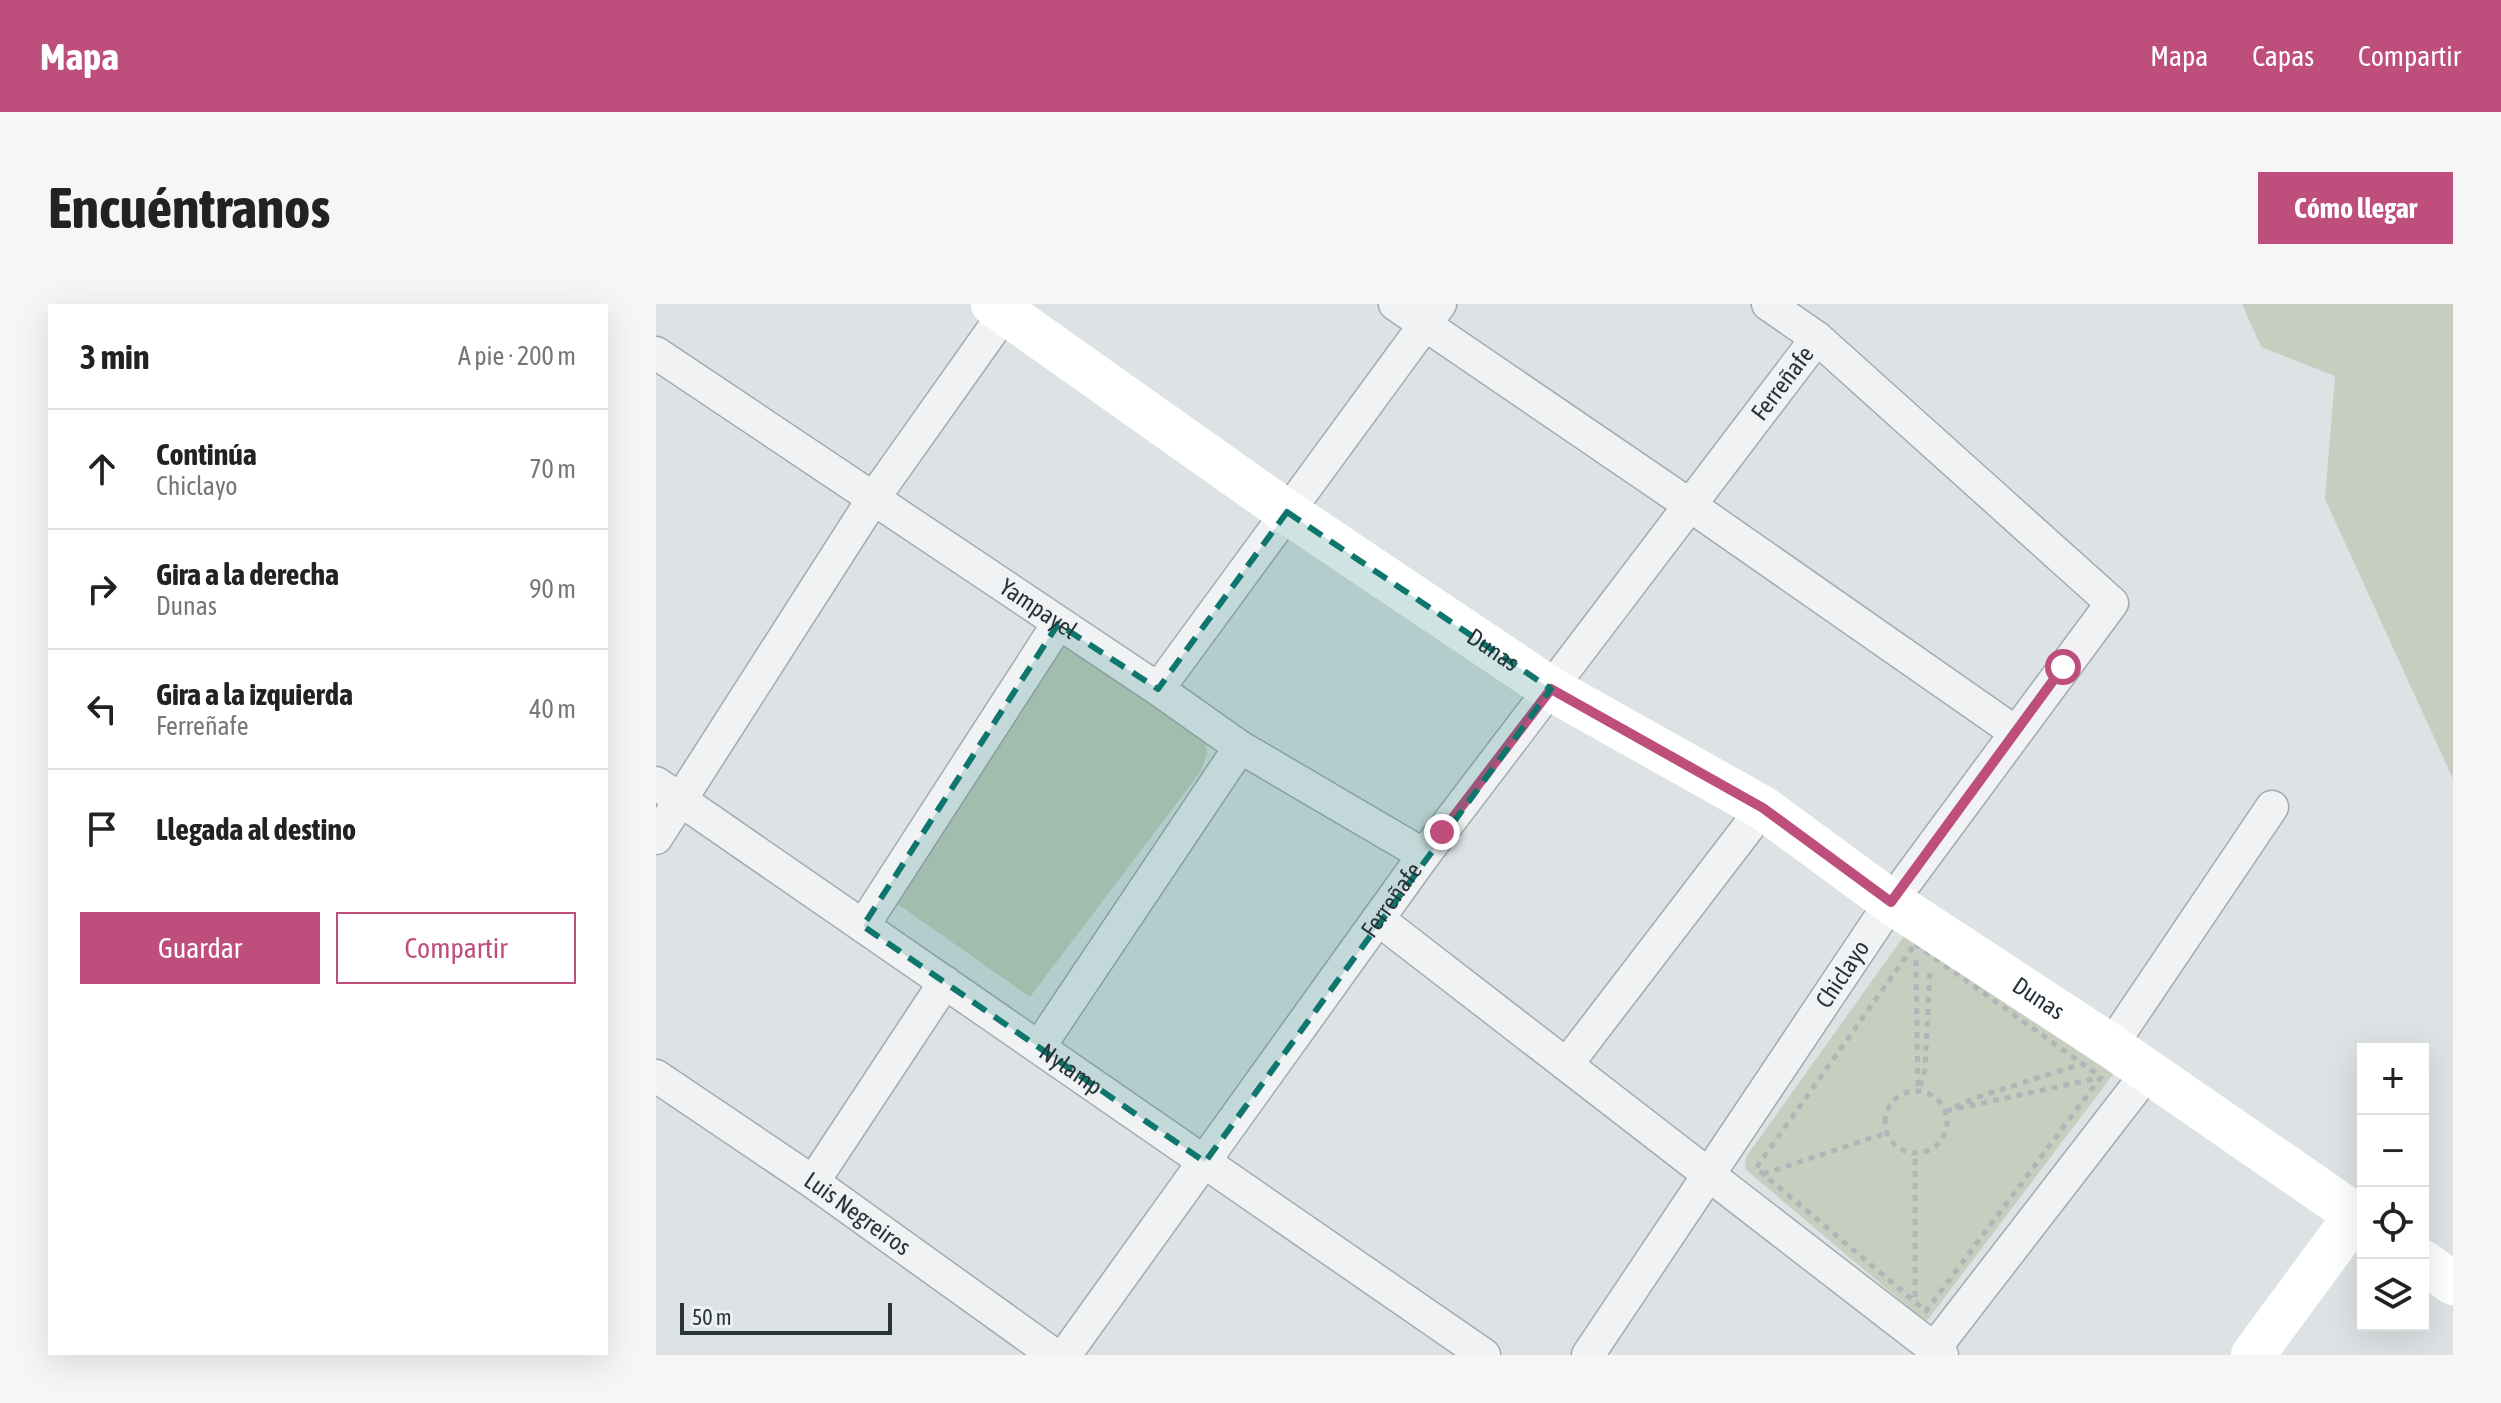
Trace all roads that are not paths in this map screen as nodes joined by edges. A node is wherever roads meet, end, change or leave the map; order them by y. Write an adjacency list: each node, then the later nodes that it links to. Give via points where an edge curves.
1 (1395, 304): 4 (street)
2 (1768, 304): 5 (street)
3 (1003, 307): 7 (street); 9 (street, Dunas)
4 (1433, 314): 8 (street); 9 (street)
5 (1817, 338): 8 (street, Ferreñafe); 13 (street, Chiclayo, via 2112,603)
6 (656, 353): 7 (street, Yampayel)
7 (873, 499): 10 (street, Yampayel); 15 (street)
8 (1691, 506): 12 (street, Ferreñafe); 13 (street)
9 (1287, 512): 11 (street); 12 (street, Dunas)
10 (1058, 624): 11 (street, Yampayel); 22 (street)
11 (1158, 689): 14 (street, Yampayel)
12 (1551, 689): 17 (street, Dunas); 19 (street, Ferreñafe)
13 (2015, 732): 20 (street, Chiclayo)
14 (1240, 747): 19 (street, Yampayel); 24 (street)
15 (668, 791): 18 (street); 22 (street, Nylamp)
16 (2272, 807): 25 (street)
17 (1763, 808): 20 (street, Dunas); 26 (street)
18 (656, 838)
19 (1424, 855): 21 (street, Ferreñafe)
20 (1891, 902): 25 (street, Dunas); 30 (street, Chiclayo)
21 (1378, 919): 26 (street); 29 (street, Ferreñafe)
22 (863, 926): 23 (street, Nylamp)
23 (945, 982): 24 (street, Nylamp); 31 (street)
24 (1039, 1047): 29 (street, Nylamp)
25 (2098, 1062): 27 (street, Dunas)
26 (1567, 1064): 30 (street)
27 (2148, 1072): 32 (street, Dunas); 36 (street)
28 (656, 1076): 31 (street, Luis Negreiros)
29 (1205, 1162): 38 (street, Ferreñafe); 39 (street, Nylamp)
30 (1708, 1174): 36 (street); 40 (street, Chiclayo)
31 (813, 1182): 37 (street, Luis Negreiros)
32 (2357, 1215)
33 (2357, 1221): 41 (street)
34 (2429, 1266): 35 (street)
35 (2453, 1283)
36 (1938, 1352)
37 (1054, 1355)
38 (1065, 1355)
39 (1484, 1355)
40 (1588, 1355)
41 (2253, 1355)

